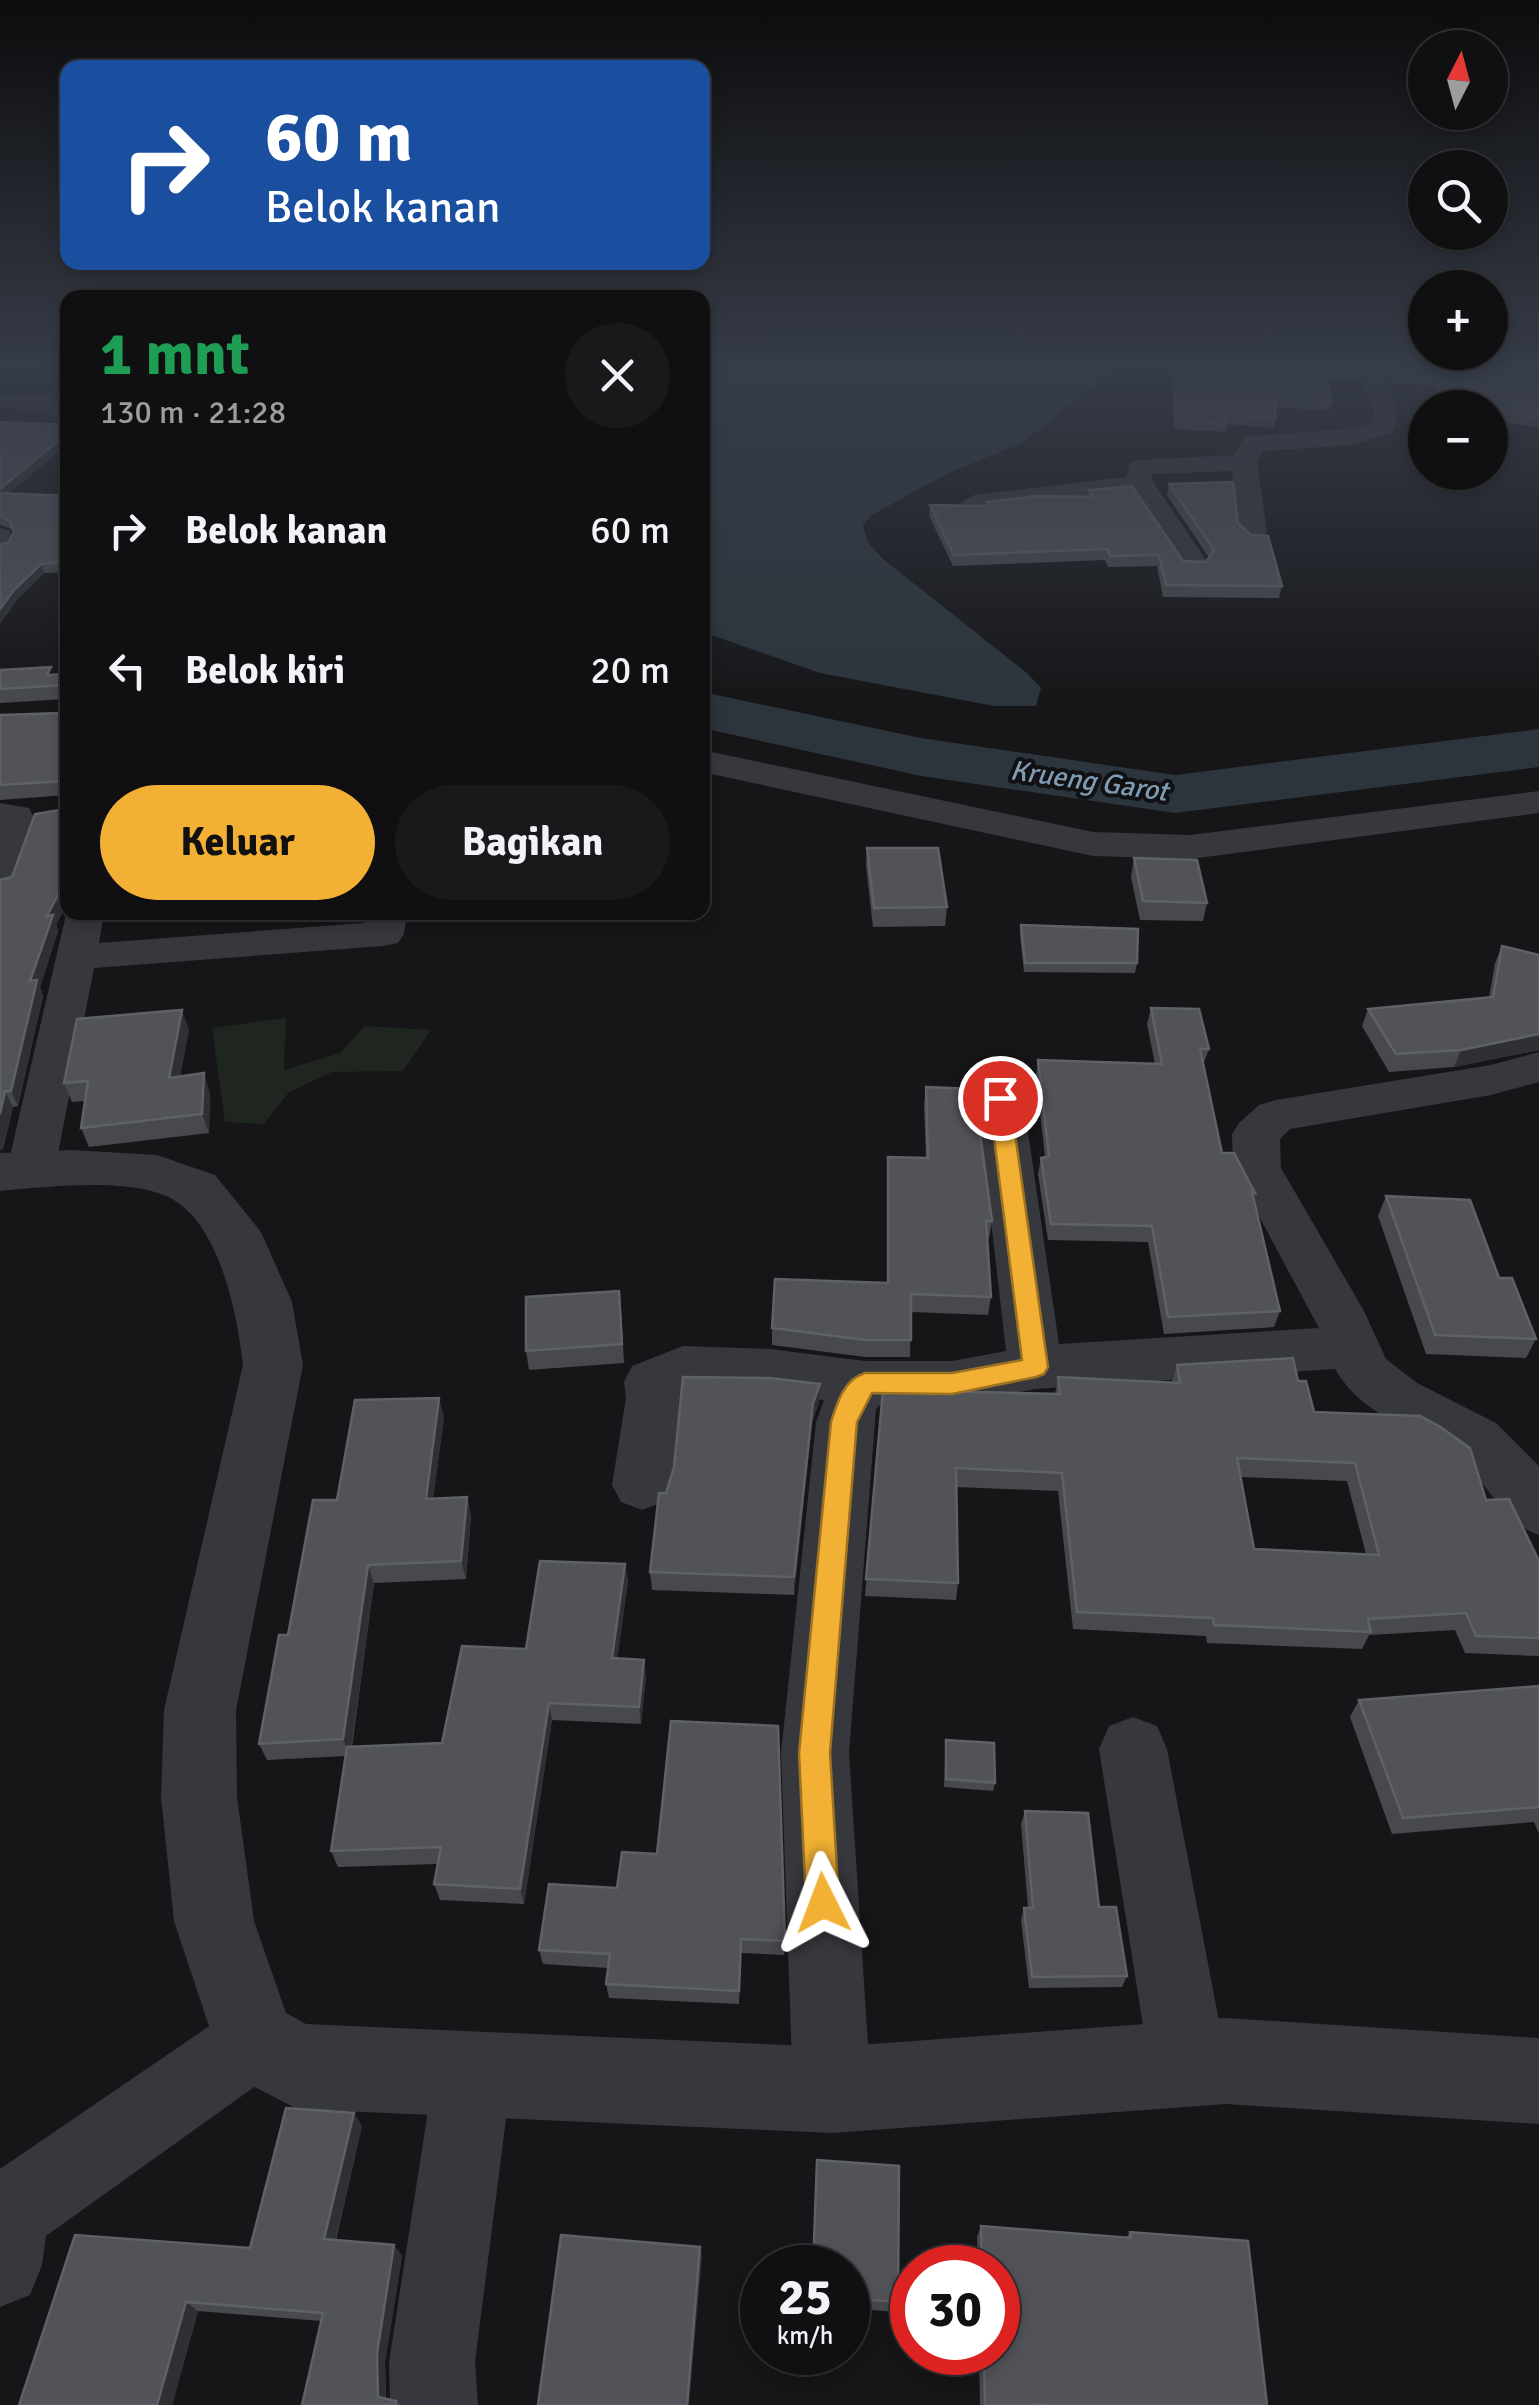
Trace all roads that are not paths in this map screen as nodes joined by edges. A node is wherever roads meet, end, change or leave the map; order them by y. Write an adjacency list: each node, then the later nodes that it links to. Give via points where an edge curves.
1 (1246, 480): 4 (street)
2 (1140, 482): 3 (street); 5 (street)
3 (974, 504)
4 (1253, 532)
5 (1194, 564)
6 (710, 763): 7 (street, via 1093,844 1190,847)
7 (1539, 802)
8 (22, 814): 9 (street)
9 (0, 883)
10 (82, 920): 12 (street)
11 (386, 920): 12 (street, via 383,934)
12 (75, 957): 15 (street)
13 (1539, 1067): 16 (street, via 1276,1116 1256,1134 1257,1168 1346,1326)
14 (1000, 1098): 17 (street)
15 (15, 1170): 22 (street, via 131,1169 195,1186 250,1260 268,1312 273,1365 200,1710 199,1796 214,1921)
16 (1351, 1347): 17 (street); 20 (street, via 1370,1382 1475,1439)
17 (1036, 1367): 18 (street, via 952,1384)
18 (865, 1383): 19 (street, via 683,1368 652,1382); 26 (street, via 844,1422 815,1753)
19 (642, 1485)
20 (1539, 1510)
21 (1133, 1749): 23 (street)
22 (254, 2041): 24 (street, via 297,2066); 27 (street)
23 (1188, 2063): 25 (street); 26 (street)
24 (473, 2072): 26 (street); 28 (street, via 432,2362)
25 (1539, 2081)
26 (832, 2090)
27 (3, 2231)
28 (434, 2405)

